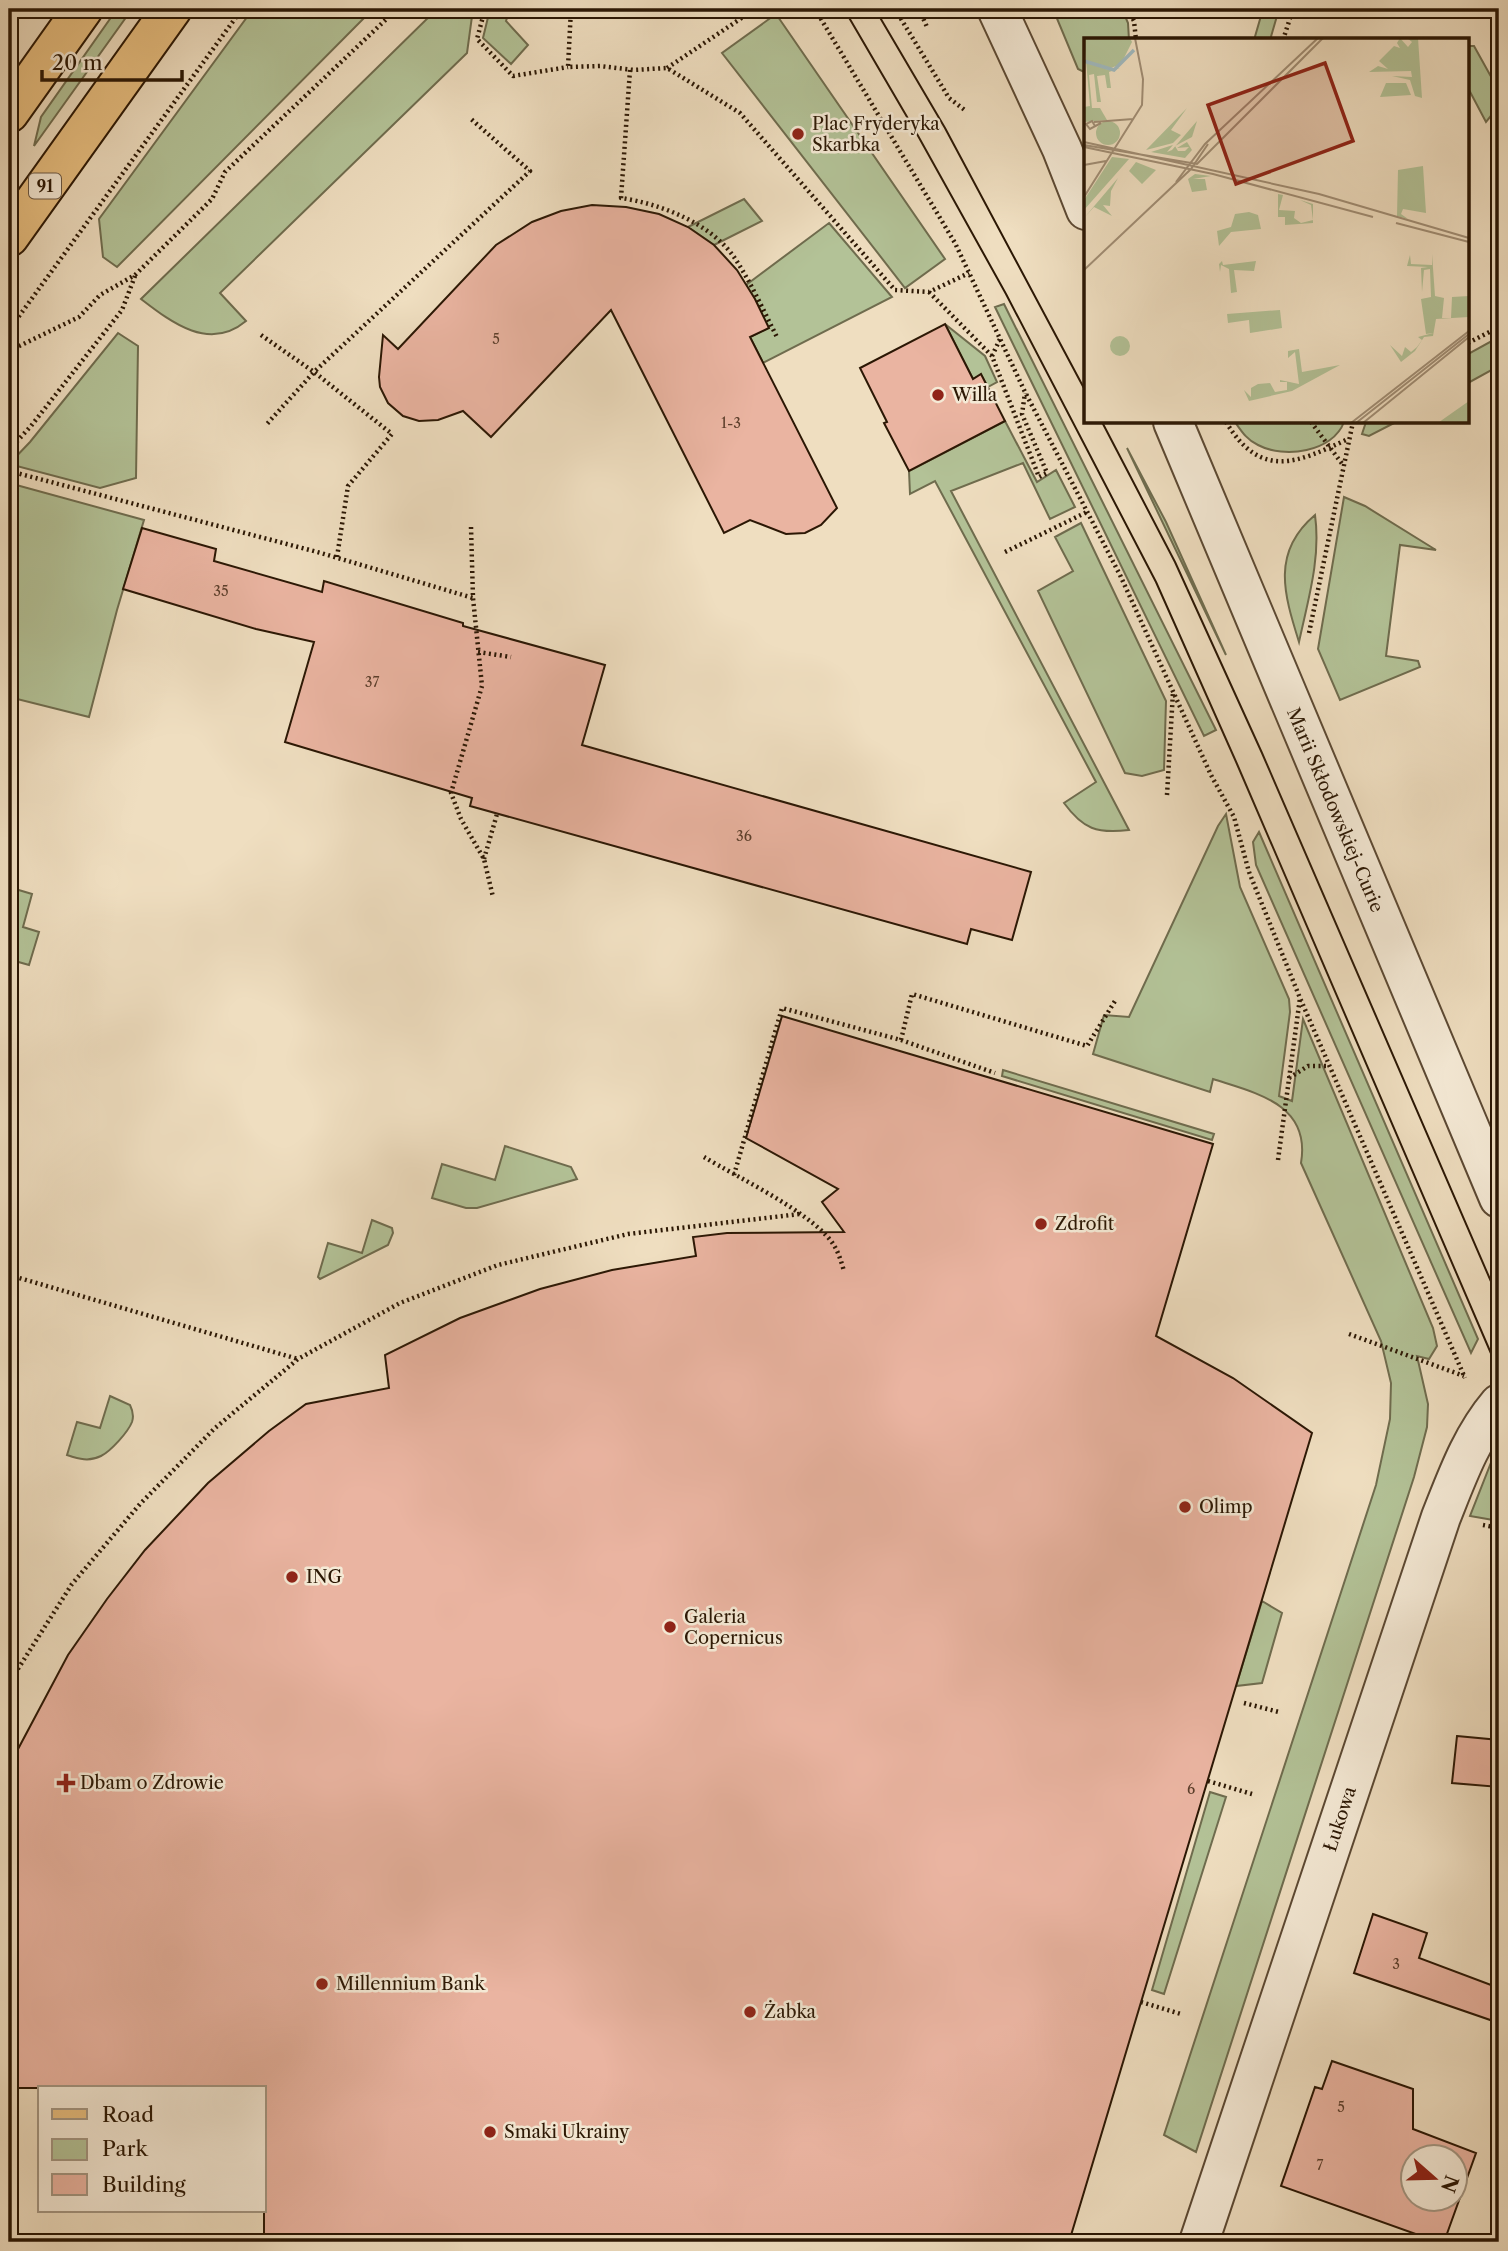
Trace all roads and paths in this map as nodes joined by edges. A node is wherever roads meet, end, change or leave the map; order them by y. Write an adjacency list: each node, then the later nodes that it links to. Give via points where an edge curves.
1 (13, 9): 15 (path)
2 (83, 9): 23 (main road)
3 (172, 9): 26 (main road, 91)
4 (242, 9): 31 (path)
5 (397, 9): 28 (path, via 225,172 212,199)
6 (485, 9): 19 (path, via 477,39 513,76)
7 (571, 9): 19 (path)
8 (755, 9): 20 (path)
9 (816, 9): 27 (path)
10 (895, 9): 22 (path, via 949,99)
11 (919, 9): 16 (path)
12 (997, 9): 25 (street)
13 (1128, 9): 17 (path)
14 (1293, 9): 18 (path)
15 (9, 16)
16 (927, 27)
17 (1136, 38)
18 (1284, 38)
19 (568, 67): 21 (path)
20 (667, 68): 21 (path); 29 (path, via 740,113 895,290)
21 (630, 69): 34 (path, via 621,198 649,202 711,234 734,257)
22 (966, 111)
23 (9, 113)
24 (471, 119): 38 (path, via 530,171)
25 (1084, 205)
26 (9, 237)
27 (969, 273): 29 (path); 33 (path)
28 (135, 275): 36 (path, via 100,295 79,317); 47 (path, via 122,310)
29 (929, 292): 37 (path)
30 (1499, 327): 35 (path)
31 (9, 330)
32 (261, 335): 38 (path)
33 (1000, 338): 37 (path); 39 (path)
34 (778, 339)
35 (1470, 342)
36 (9, 351)
37 (992, 356): 39 (path, via 1039,477 1048,473 1022,414)
38 (314, 372): 44 (path); 53 (path, via 392,435 348,486)
39 (1025, 392): 50 (path)
40 (1174, 424): 74 (street, Marii Skłodowskiej-Curie)
41 (1227, 424): 46 (path, via 1249,450 1270,460 1307,458)
42 (1312, 424): 46 (path)
43 (1353, 424): 45 (path)
44 (266, 425)
45 (1349, 439): 46 (path); 48 (path)
46 (1329, 448): 48 (path)
47 (9, 450)
48 (1343, 466): 55 (path)
49 (9, 471): 53 (path)
50 (1087, 512): 52 (path); 58 (path)
51 (471, 527): 54 (path)
52 (1005, 552)
53 (337, 557): 54 (path)
54 (473, 597): 56 (path)
55 (1308, 642)
56 (478, 652): 57 (path); 63 (path, via 482,686 451,793)
57 (511, 657)
58 (1173, 691): 61 (path); 65 (path, via 1234,817 1249,872)
59 (9, 755): 60 (path)
60 (19, 759)
61 (1167, 795)
62 (497, 814): 63 (path)
63 (484, 859): 64 (path)
64 (493, 897)
65 (1300, 998): 68 (path); 70 (path)
66 (1115, 1001): 67 (path, via 1087,1046 912,994)
67 (901, 1040): 69 (path); 73 (path, via 782,1008)
68 (1330, 1066): 70 (path, via 1308,1066); 80 (path)
69 (995, 1073)
70 (1289, 1079): 72 (path)
71 (704, 1157): 73 (path)
72 (1278, 1160)
73 (734, 1175): 75 (path)
74 (1499, 1198)
75 (800, 1214): 76 (path, via 832,1242); 79 (path, via 628,1234 498,1265 400,1303)
76 (844, 1271)
77 (9, 1275): 79 (path)
78 (1349, 1334): 80 (path)
79 (298, 1359): 82 (path, via 215,1428 132,1513 72,1584)
80 (1465, 1377): 81 (path)
81 (1491, 1414): 89 (street, Łukowa, via 1441,1517)
82 (9, 1684)
83 (1244, 1703): 84 (path)
84 (1279, 1712)
85 (1208, 1781): 86 (path)
86 (1252, 1794)
87 (1141, 2002): 88 (path)
88 (1181, 2014)
89 (1199, 2242)

